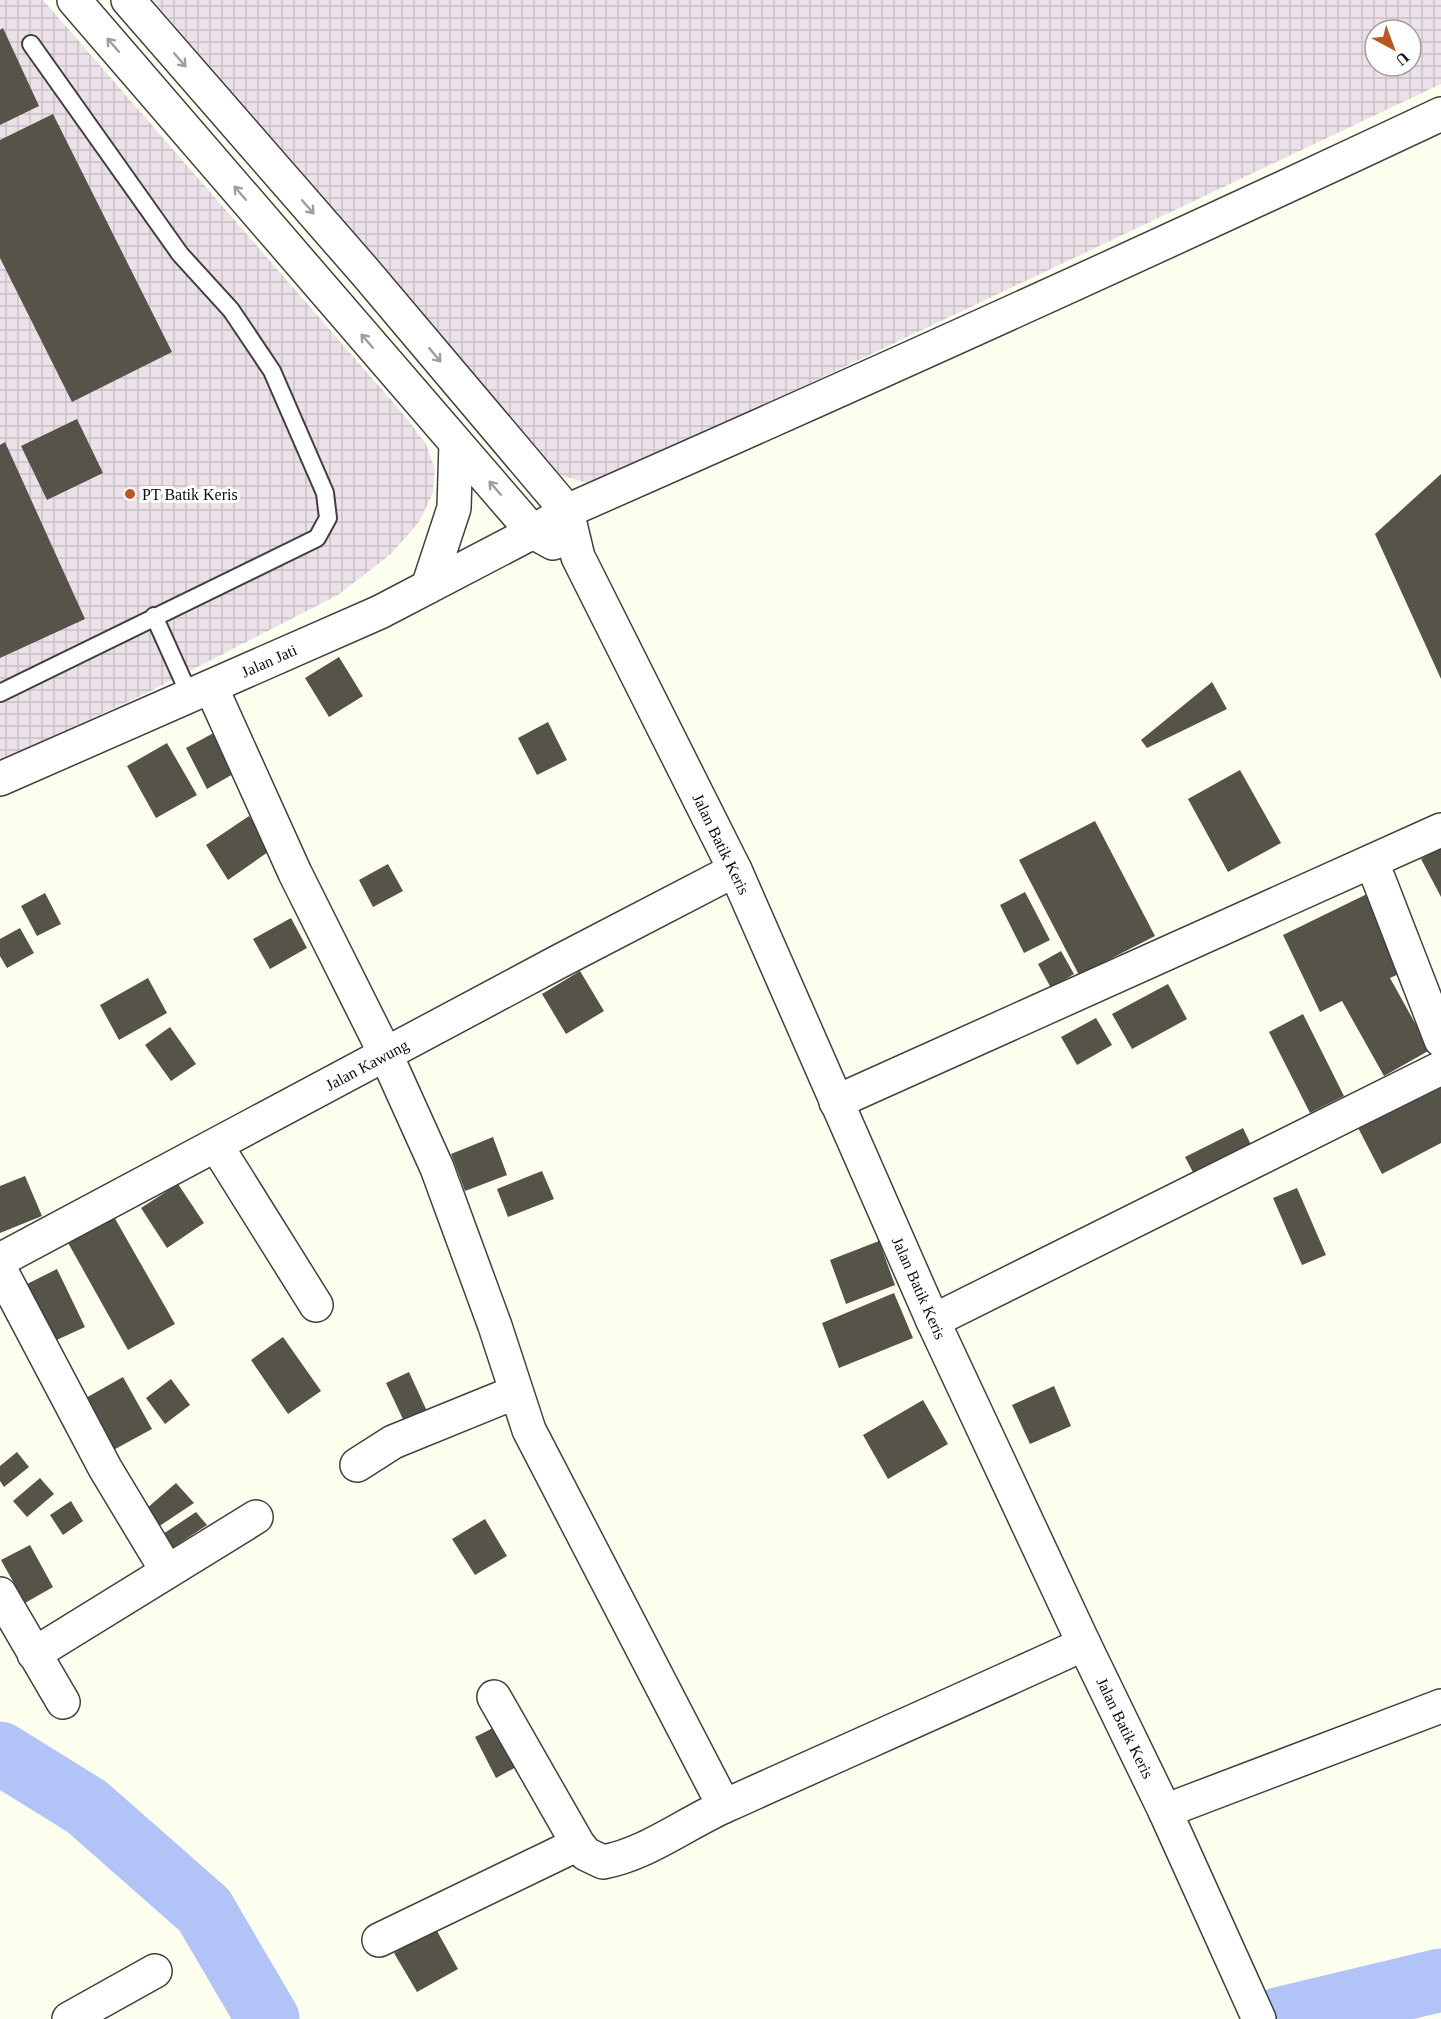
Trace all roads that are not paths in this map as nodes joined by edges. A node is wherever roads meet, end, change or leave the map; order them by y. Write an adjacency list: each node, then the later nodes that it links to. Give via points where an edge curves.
1 (75, 0): 6 (street, one-way to 1)
2 (128, 0): 5 (street, one-way to 5)
3 (31, 44): 14 (lane, via 180,254 231,310 272,371 325,493 328,518 317,538)
4 (1441, 114): 10 (street, Jalan Jati, via 1146,253)
5 (228, 116): 6 (street); 7 (street, one-way to 7)
6 (196, 142): 8 (street, one-way to 6)
7 (366, 273): 8 (street); 10 (street, one-way to 10)
8 (333, 302): 9 (street, one-way to 8)
9 (456, 443): 11 (street, one-way to 9); 13 (street, via 454,508)
10 (567, 511): 11 (street, Jalan Jati); 12 (street, Jalan Batik Keris)
11 (533, 532): 12 (street); 13 (street, Jalan Jati)
12 (578, 557): 20 (street, Jalan Batik Keris)
13 (428, 587): 15 (street, Jalan Jati)
14 (154, 616): 15 (lane); 16 (lane)
15 (200, 691): 17 (street, Jalan Jati); 22 (street)
16 (0, 693)
17 (0, 779)
18 (1441, 830): 19 (street)
19 (1372, 862): 21 (street); 24 (street)
20 (735, 870): 22 (street, Jalan Kawung); 24 (street, Jalan Batik Keris)
21 (1441, 1040)
22 (386, 1055): 25 (street, Jalan Kawung); 30 (street, via 453,1209)
23 (1441, 1068): 29 (street)
24 (836, 1102): 29 (street, Jalan Batik Keris)
25 (216, 1145): 26 (street, Jalan Kawung); 28 (street)
26 (0, 1260)
27 (0, 1269): 33 (street, via 105,1468)
28 (316, 1305)
29 (933, 1321): 35 (street, Jalan Batik Keris)
30 (516, 1392): 31 (street, via 393,1442); 40 (street, via 529,1430)
31 (357, 1465)
32 (256, 1517): 33 (street)
33 (167, 1571): 36 (street)
34 (0, 1594): 36 (street)
35 (1084, 1644): 40 (street); 41 (street, Jalan Batik Keris)
36 (34, 1654): 38 (street)
37 (494, 1696): 42 (street)
38 (63, 1702)
39 (1441, 1706): 41 (street)
40 (724, 1806): 42 (street, via 644,1848 612,1860 595,1860)
41 (1165, 1811): 46 (street, Jalan Batik Keris)
42 (578, 1844): 43 (street)
43 (379, 1940)
44 (154, 1971): 45 (street)
45 (69, 2019)
46 (1259, 2019)

